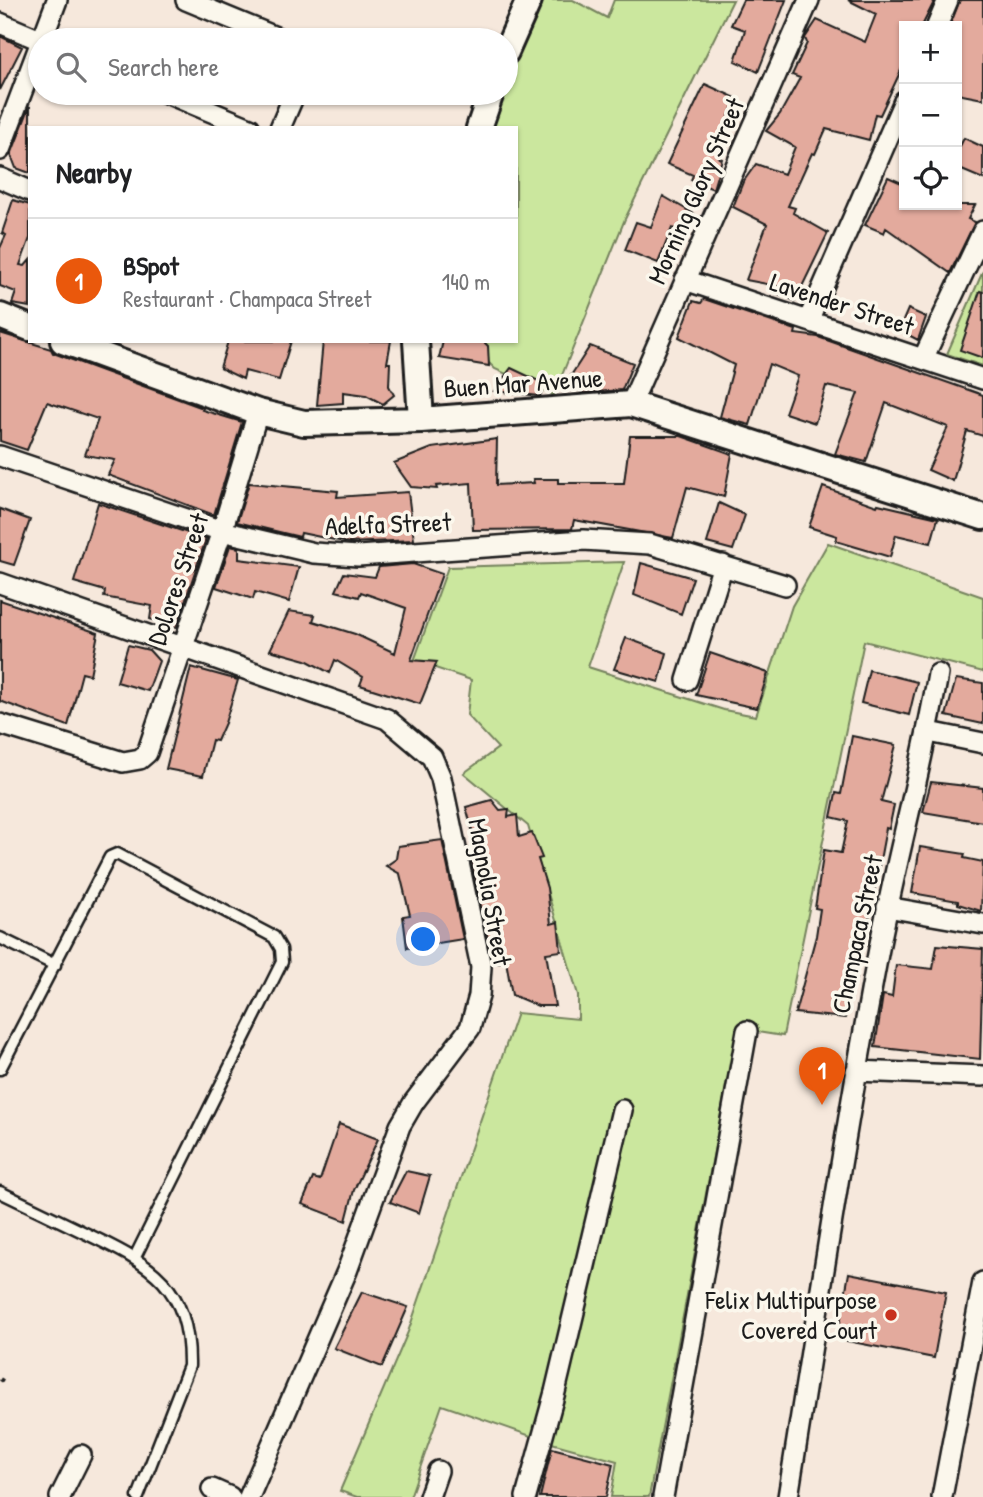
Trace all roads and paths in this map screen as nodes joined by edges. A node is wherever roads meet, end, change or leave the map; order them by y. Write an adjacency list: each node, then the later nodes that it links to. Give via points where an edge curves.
1 (57, 0): 8 (street)
2 (529, 0): 10 (street)
3 (809, 0): 24 (street, Morning Glory Street)
4 (948, 0): 6 (street)
5 (192, 1): 9 (street)
6 (939, 21)
7 (0, 23): 11 (street)
8 (46, 28)
9 (255, 28)
10 (517, 28)
11 (28, 35)
12 (28, 76): 20 (street)
13 (195, 105): 17 (street)
14 (290, 105): 18 (street)
15 (487, 105): 19 (street)
16 (899, 112): 26 (street)
17 (245, 126)
18 (281, 126)
19 (479, 126)
20 (0, 150)
21 (0, 177): 22 (street)
22 (28, 190)
23 (983, 231): 30 (street)
24 (685, 280): 26 (street, Lavender Street); 32 (street, Morning Glory Street)
25 (0, 316): 27 (street)
26 (808, 321): 30 (street, Lavender Street)
27 (28, 327)
28 (68, 343): 33 (street, Buen Mar Avenue)
29 (416, 343): 34 (street)
30 (923, 359): 31 (street, Lavender Street)
31 (983, 379)
32 (631, 404): 34 (street, Buen Mar Avenue); 36 (street, Buen Mar Avenue)
33 (258, 412): 34 (street, Buen Mar Avenue, via 304,422); 37 (street, Dolores Street)
34 (421, 420)
35 (0, 456): 37 (street, Adelfa Street)
36 (983, 517)
37 (222, 531): 38 (street, Adelfa Street, via 314,554 358,556 583,540 650,544); 41 (street, Dolores Street)
38 (723, 565): 40 (street, Adelfa Street); 43 (street)
39 (0, 583): 41 (street, Magnolia Street)
40 (785, 585)
41 (182, 647): 44 (street, Dolores Street, via 151,744 140,759 123,762); 65 (street, Magnolia Street, via 387,719 425,750 441,778 481,967 470,1028 400,1126 347,1271)
42 (938, 674): 45 (street, Champaca Street)
43 (687, 680)
44 (0, 724)
45 (929, 732): 46 (street); 47 (street, Champaca Street)
46 (983, 743)
47 (887, 908): 48 (street); 53 (street, Champaca Street)
48 (983, 924)
49 (0, 938): 50 (lane)
50 (55, 965): 52 (lane); 57 (lane, via 110,857 117,854 274,937 281,949 282,962)
51 (747, 1031): 68 (street)
52 (0, 1069)
53 (856, 1071): 54 (street); 69 (street, Champaca Street)
54 (983, 1076)
55 (622, 1110): 67 (street)
56 (0, 1192): 57 (lane)
57 (135, 1257): 63 (lane, via 166,1284 181,1311 190,1344 189,1366)
58 (983, 1282): 70 (street)
59 (81, 1455): 62 (street)
60 (438, 1471): 66 (street)
61 (212, 1489): 64 (street)
62 (60, 1497)
63 (138, 1497)
64 (230, 1497)
65 (249, 1497)
66 (429, 1497)
67 (526, 1497)
68 (663, 1497)
69 (788, 1497)
70 (942, 1497)

